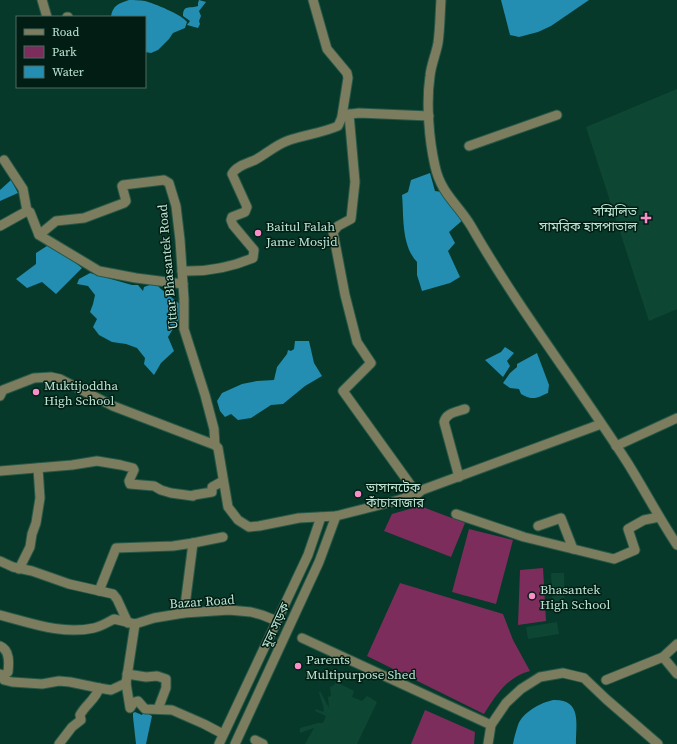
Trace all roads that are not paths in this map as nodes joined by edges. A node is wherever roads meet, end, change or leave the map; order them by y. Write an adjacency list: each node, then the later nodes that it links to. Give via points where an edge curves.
1 (42, 0): 4 (street)
2 (313, 0): 5 (street, via 327,49 347,74)
3 (441, 0): 7 (street, via 437,46 428,95)
4 (47, 16)
5 (346, 115): 7 (street); 13 (street, via 338,126 286,141 233,170 233,179 247,210 232,217 231,220 254,250 253,258 232,266 202,272); 26 (street, via 355,182 351,219 333,232 357,342 371,363 342,392)
6 (557, 115): 8 (street)
7 (429, 116): 19 (street, via 432,155 442,186 468,221 509,288)
8 (469, 146)
9 (4, 160): 10 (street, via 22,189)
10 (27, 211): 11 (street); 12 (street, via 30,212)
11 (0, 226)
12 (39, 235): 13 (street, Uttar Bhasantek Road, via 56,221 84,218 124,203 126,201 123,185 164,180 169,183 176,206); 14 (street, via 99,271)
13 (182, 270): 14 (street, Uttar Bhasantek Road)
14 (183, 284): 20 (street, Uttar Bhasantek Road, via 184,329 205,395 214,429)
15 (4, 386): 16 (street); 20 (street, via 34,378 60,379 113,406)
16 (0, 396)
17 (465, 409): 24 (street, via 447,415 444,422)
18 (677, 418): 21 (street)
19 (601, 424): 21 (street); 24 (street)
20 (215, 445): 25 (street, Uttar Bhasantek Road, via 218,448)
21 (616, 446): 30 (street)
22 (38, 468): 23 (street); 25 (street, via 97,461 111,463 133,468 130,484 154,486 171,493 193,496 212,492 212,487); 38 (street, via 40,498 36,523 30,546)
23 (0, 471)
24 (460, 477): 26 (street)
25 (223, 481): 29 (street, Uttar Bhasantek Road, via 228,507 238,520 248,527)
26 (417, 494): 28 (street)
27 (456, 514): 36 (street, via 524,537)
28 (336, 516): 29 (street); 55 (street, মূল সড়ক, via 319,562)
29 (321, 517): 42 (street, মূল সড়ক, via 308,555)
30 (659, 517): 32 (street); 36 (street, via 644,520 628,529 635,550 614,559)
31 (538, 526): 36 (street, via 561,518)
32 (673, 531): 35 (street)
33 (223, 537): 34 (street)
34 (193, 543): 39 (street, via 116,548); 40 (street)
35 (677, 545)
36 (574, 549)
37 (0, 561): 38 (street)
38 (19, 569): 39 (street)
39 (99, 591): 43 (street, via 113,594)
40 (184, 613): 42 (street, Bazar Road, via 242,611); 43 (street, Bazar Road)
41 (0, 615): 43 (street, via 52,629 95,628 114,619)
42 (277, 621): 53 (street, মূল সড়ক)
43 (132, 624): 50 (street)
44 (302, 638): 56 (street)
45 (677, 644): 47 (street)
46 (0, 646): 49 (street, via 7,651 8,672)
47 (663, 656): 48 (street); 51 (street)
48 (677, 674)
49 (2, 675): 52 (street, via 4,680 12,682 42,684 59,681)
50 (126, 678): 52 (street, via 111,690); 54 (street, via 130,708 138,701 145,709); 54 (street, via 157,676 166,679 166,688)
51 (606, 680)
52 (99, 688): 58 (street, via 98,693 84,707 80,715 81,720)
53 (237, 707): 55 (street); 57 (street, মূল সড়ক)
54 (158, 709): 57 (street, via 180,713)
55 (250, 712): 60 (street, মূল সড়ক)
56 (491, 725): 61 (street); 62 (street, via 506,703 521,689 540,677 563,673 584,678)
57 (223, 734): 59 (street, মূল সড়ক)
58 (59, 744)
59 (219, 744)
60 (235, 744)
61 (488, 744)
62 (658, 744)

